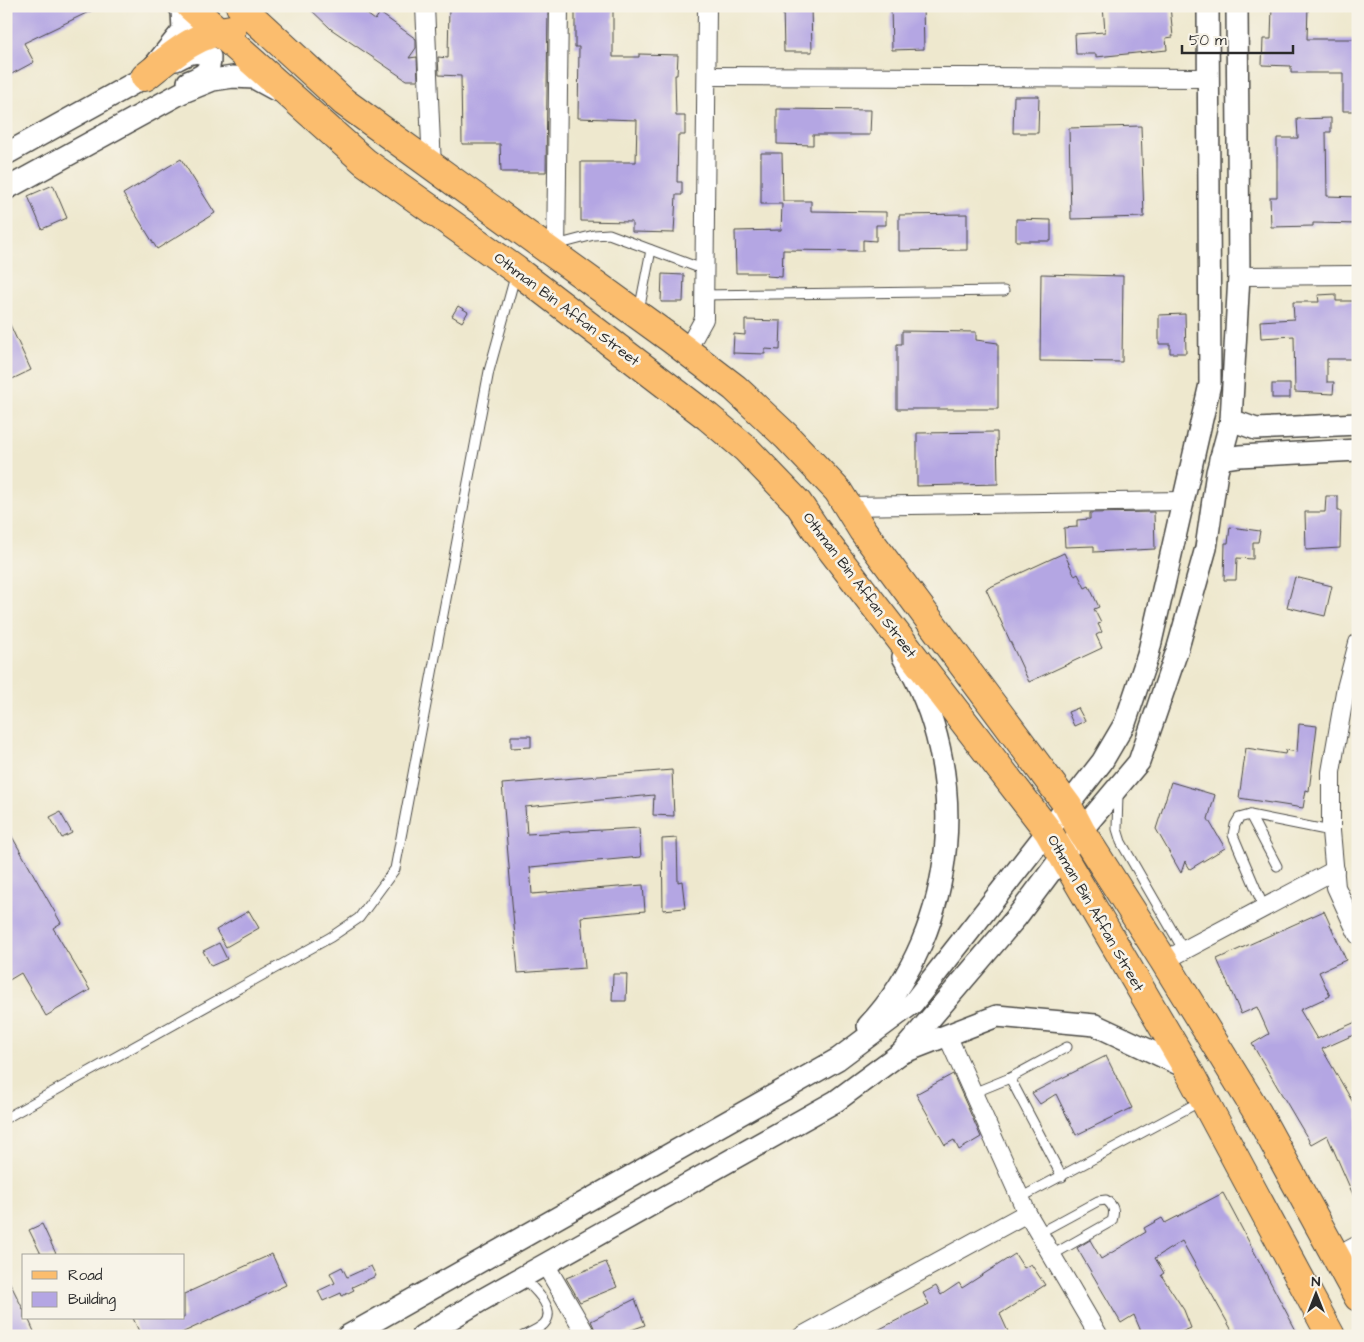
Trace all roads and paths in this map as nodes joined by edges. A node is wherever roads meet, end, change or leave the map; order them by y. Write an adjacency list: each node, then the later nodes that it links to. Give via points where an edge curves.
1 (179, 6): 12 (street, via 183,30)
2 (190, 6): 9 (main road, Othman Bin Affan Street)
3 (240, 6): 10 (main road, Othman Bin Affan Street)
4 (425, 6): 17 (street)
5 (559, 6): 20 (street)
6 (707, 6): 11 (street)
7 (1208, 6): 13 (street)
8 (1237, 6): 24 (street)
9 (217, 30): 10 (main road, via 235,28 264,34); 12 (main road, via 192,40); 14 (main road, Othman Bin Affan Street)
10 (282, 45): 17 (main road, Othman Bin Affan Street, via 344,102)
11 (707, 76): 13 (street); 22 (street)
12 (145, 77): 15 (street, via 190,52 203,52 210,56 210,66 205,74 179,86); 16 (street)
13 (1208, 78): 34 (street, via 1210,384)
14 (295, 101): 15 (street, via 254,78 233,77 213,80 181,93); 21 (main road, Othman Bin Affan Street, via 365,162)
15 (141, 115): 18 (street)
16 (6, 154)
17 (432, 166): 20 (main road, Othman Bin Affan Street)
18 (6, 189)
19 (651, 250): 20 (lane, via 609,234 600,234); 22 (lane); 27 (lane)
20 (556, 251): 27 (main road, Othman Bin Affan Street)
21 (516, 270): 29 (main road, Othman Bin Affan Street); 58 (lane, via 489,371 395,869 359,918 331,937)
22 (705, 270): 26 (street)
23 (1358, 275): 24 (street)
24 (1239, 276): 30 (street)
25 (1004, 291): 26 (lane)
26 (704, 295): 28 (street, via 704,319)
27 (639, 315): 28 (main road, Othman Bin Affan Street)
28 (686, 350): 35 (main road, Othman Bin Affan Street, via 786,436 838,491)
29 (708, 417): 35 (main road, via 759,444 828,519 839,521); 36 (main road, Othman Bin Affan Street, via 746,449 798,503)
30 (1231, 420): 31 (street, via 1256,429); 33 (street)
31 (1358, 424)
32 (1358, 450): 33 (street, via 1240,456)
33 (1220, 460): 38 (street, via 1206,548 1177,651 1139,762)
34 (1183, 501): 35 (street); 39 (street, via 1148,655 1125,723 1102,762)
35 (850, 511): 39 (main road, Othman Bin Affan Street)
36 (856, 580): 41 (main road, Othman Bin Affan Street); 53 (street, via 911,670 938,737 945,783 947,845 938,895 920,946 884,1009)
37 (1358, 643): 43 (street, via 1345,692 1331,772)
38 (1118, 786): 42 (street); 49 (lane, via 1117,829 1120,842)
39 (1068, 806): 41 (street); 42 (main road, Othman Bin Affan Street)
40 (1250, 815): 43 (lane); 45 (lane); 47 (lane, via 1240,818 1234,835)
41 (1048, 831): 44 (main road, Othman Bin Affan Street); 53 (street, via 913,1003)
42 (1081, 831): 44 (street); 49 (main road, Othman Bin Affan Street)
43 (1331, 831): 46 (street)
44 (1062, 857): 52 (street, via 1016,918); 54 (main road, Othman Bin Affan Street)
45 (1277, 866)
46 (1334, 870): 47 (street); 48 (street, via 1336,887)
47 (1264, 908): 49 (street)
48 (1358, 935)
49 (1174, 956): 62 (main road, Othman Bin Affan Street, via 1257,1112)
50 (947, 1035): 52 (street); 54 (street, via 997,1016 1095,1025); 56 (street)
51 (1067, 1047): 55 (lane)
52 (901, 1053): 64 (street, via 836,1100)
53 (838, 1059): 68 (street)
54 (1187, 1068): 57 (main road, Othman Bin Affan Street)
55 (1010, 1078): 56 (lane); 59 (lane)
56 (973, 1093): 60 (street)
57 (1204, 1100): 59 (lane); 74 (main road, Othman Bin Affan Street)
58 (6, 1118)
59 (1062, 1177): 60 (lane)
60 (1024, 1205): 61 (street); 72 (street)
61 (1039, 1233): 63 (street); 63 (lane, via 1098,1201 1106,1200 1112,1205 1112,1221)
62 (1347, 1251): 66 (main road, Othman Bin Affan Street)
63 (1052, 1255): 73 (street)
64 (545, 1264): 65 (street); 71 (street)
65 (522, 1277): 67 (street); 70 (lane, via 543,1298 548,1316 544,1324)
66 (1358, 1297)
67 (442, 1329): 69 (street)
68 (348, 1336)
69 (422, 1336)
70 (523, 1336)
71 (587, 1336)
72 (802, 1336)
73 (1099, 1336)
74 (1331, 1336)

